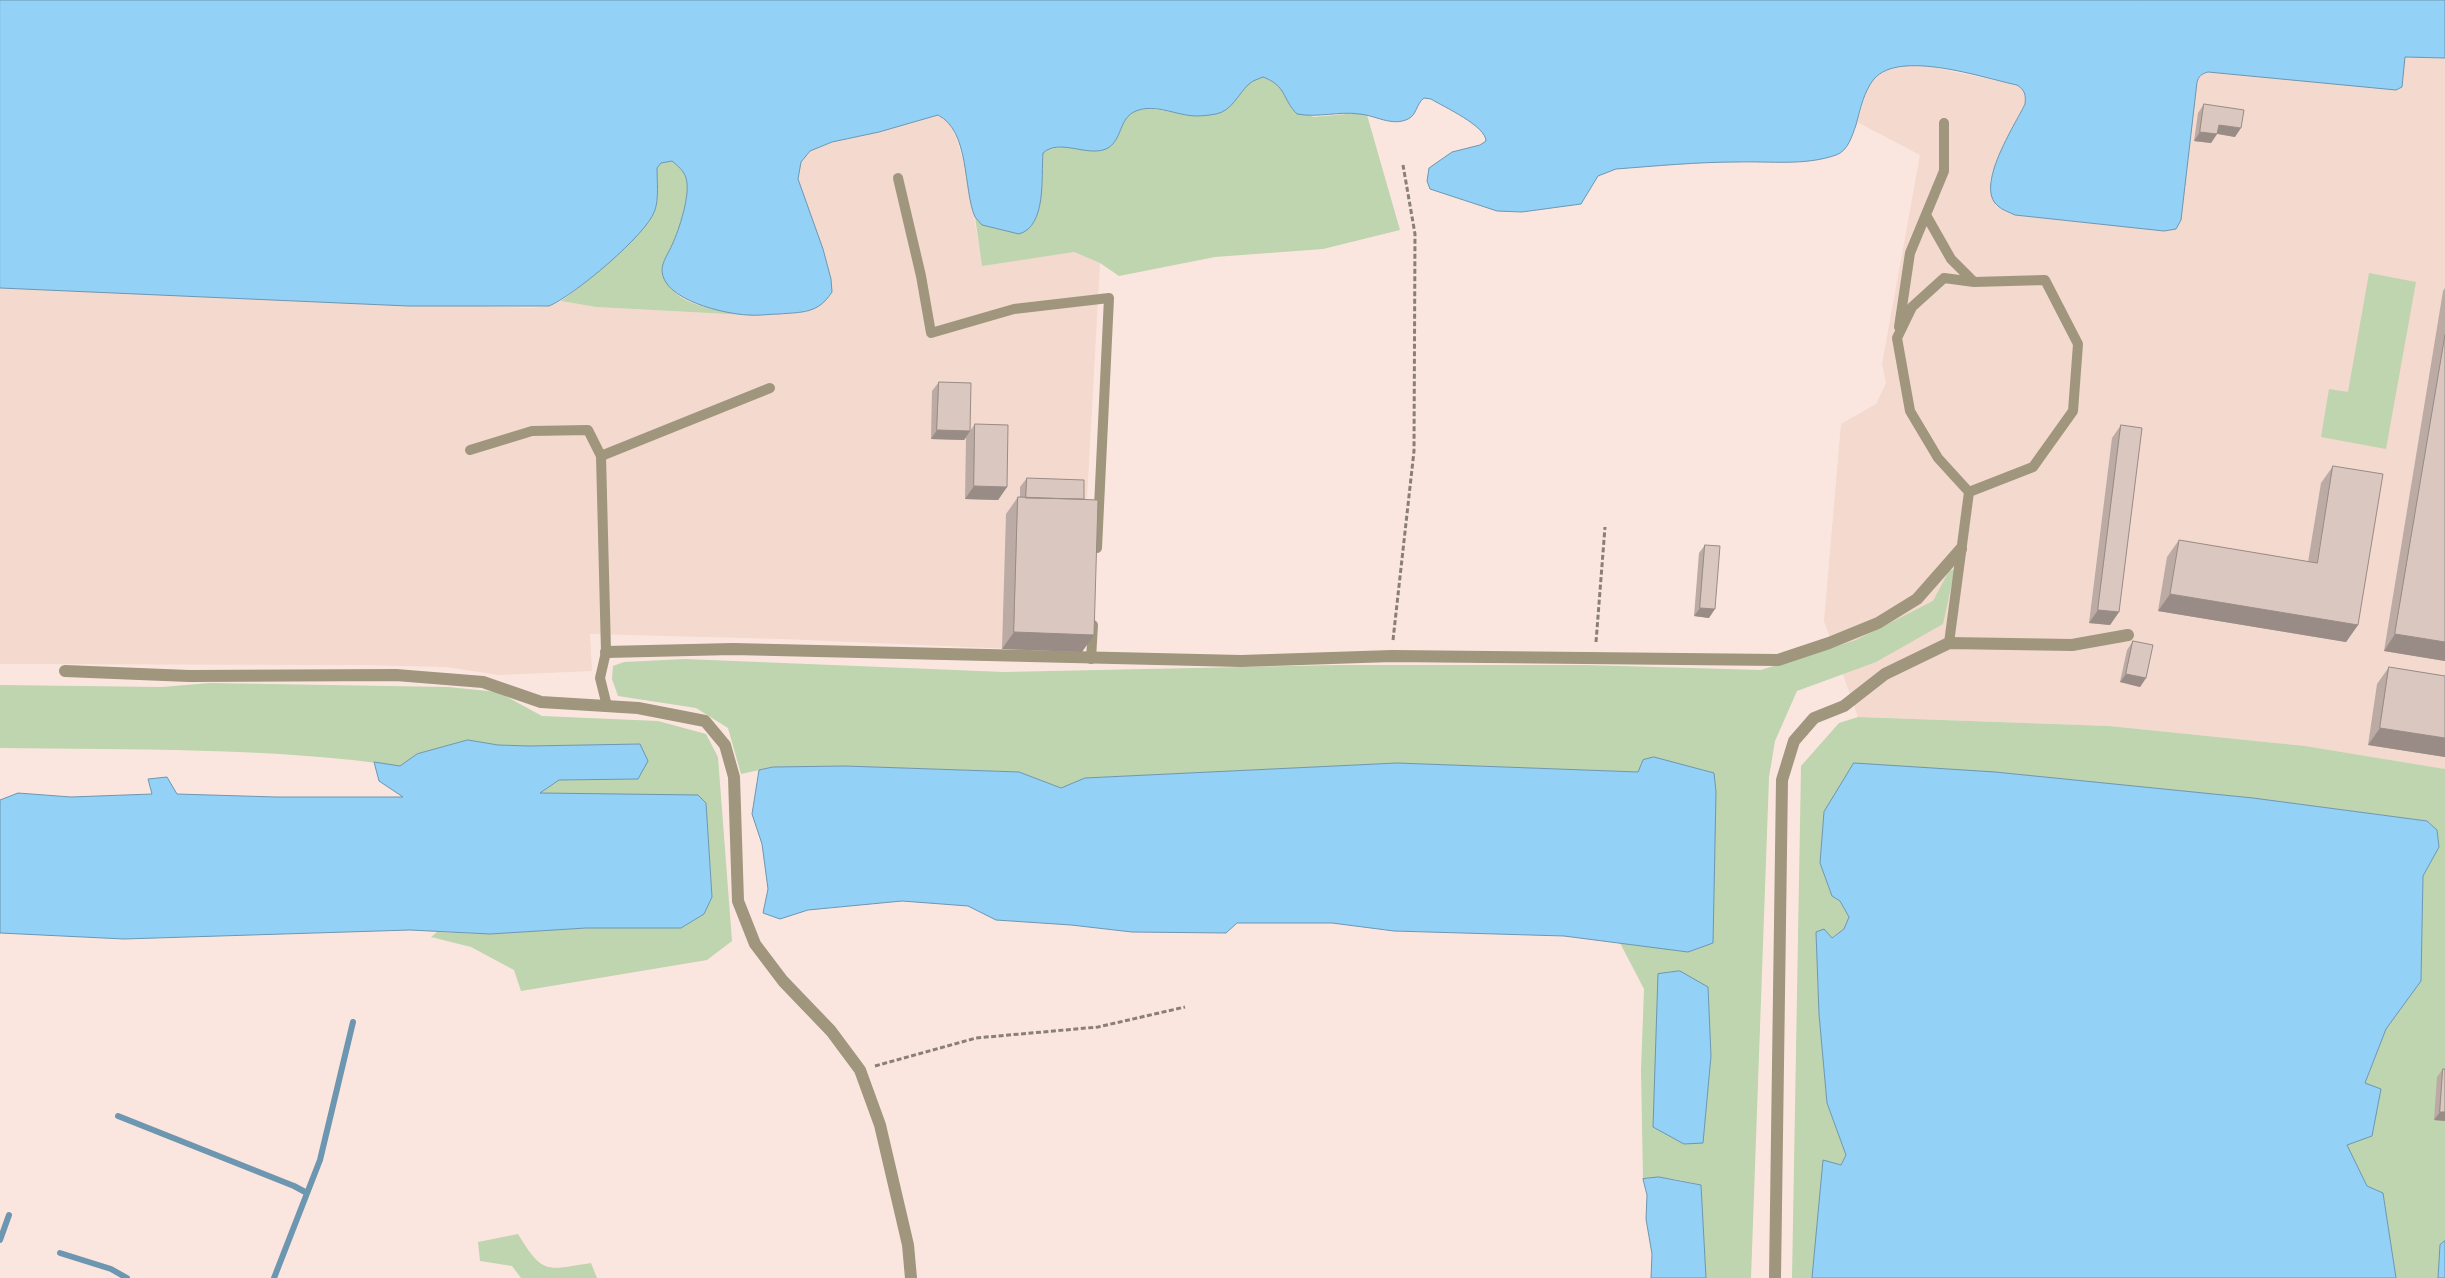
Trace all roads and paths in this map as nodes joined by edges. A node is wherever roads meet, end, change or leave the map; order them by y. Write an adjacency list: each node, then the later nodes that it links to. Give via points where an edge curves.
1 (1944, 123): 4 (lane, via 1944,170)
2 (1403, 165): 18 (path, via 1415,234 1414,451)
3 (898, 178): 13 (lane, via 931,333 1014,309 1109,298)
4 (1926, 215): 5 (lane, via 1951,259); 6 (lane, via 1910,253)
5 (1974, 282): 6 (lane, via 1944,278 1912,307); 10 (lane, via 2045,280 2078,344 2074,411 2032,467)
6 (1897, 338): 10 (lane, via 1910,411 1938,458)
7 (770, 388): 9 (lane)
8 (470, 450): 9 (lane, via 532,431 588,430)
9 (601, 456): 17 (lane)
10 (1970, 492): 12 (lane)
11 (1605, 527): 19 (path)
12 (1961, 549): 16 (lane); 19 (street, via 1918,599 1878,623 1778,660)
13 (1096, 562)
14 (1093, 610): 20 (lane)
15 (2128, 635): 16 (street, via 2072,645)
16 (1949, 643): 26 (street, via 1885,674 1844,706 1814,718 1794,741 1782,780)
17 (606, 652): 20 (street, via 733,649); 22 (lane, via 600,678)
18 (1392, 656): 19 (street); 20 (street, via 1241,661)
19 (1594, 657)
20 (1091, 659)
21 (65, 671): 22 (street, via 189,676 396,675 483,682 541,702)
22 (606, 706): 24 (street, via 638,708 704,721 725,745 734,777 738,901 755,944 783,981 831,1031)
23 (1185, 1007): 24 (path, via 1098,1027 976,1038)
24 (860, 1070): 25 (street, via 880,1125 908,1245)
25 (910, 1278)
26 (1775, 1278)

